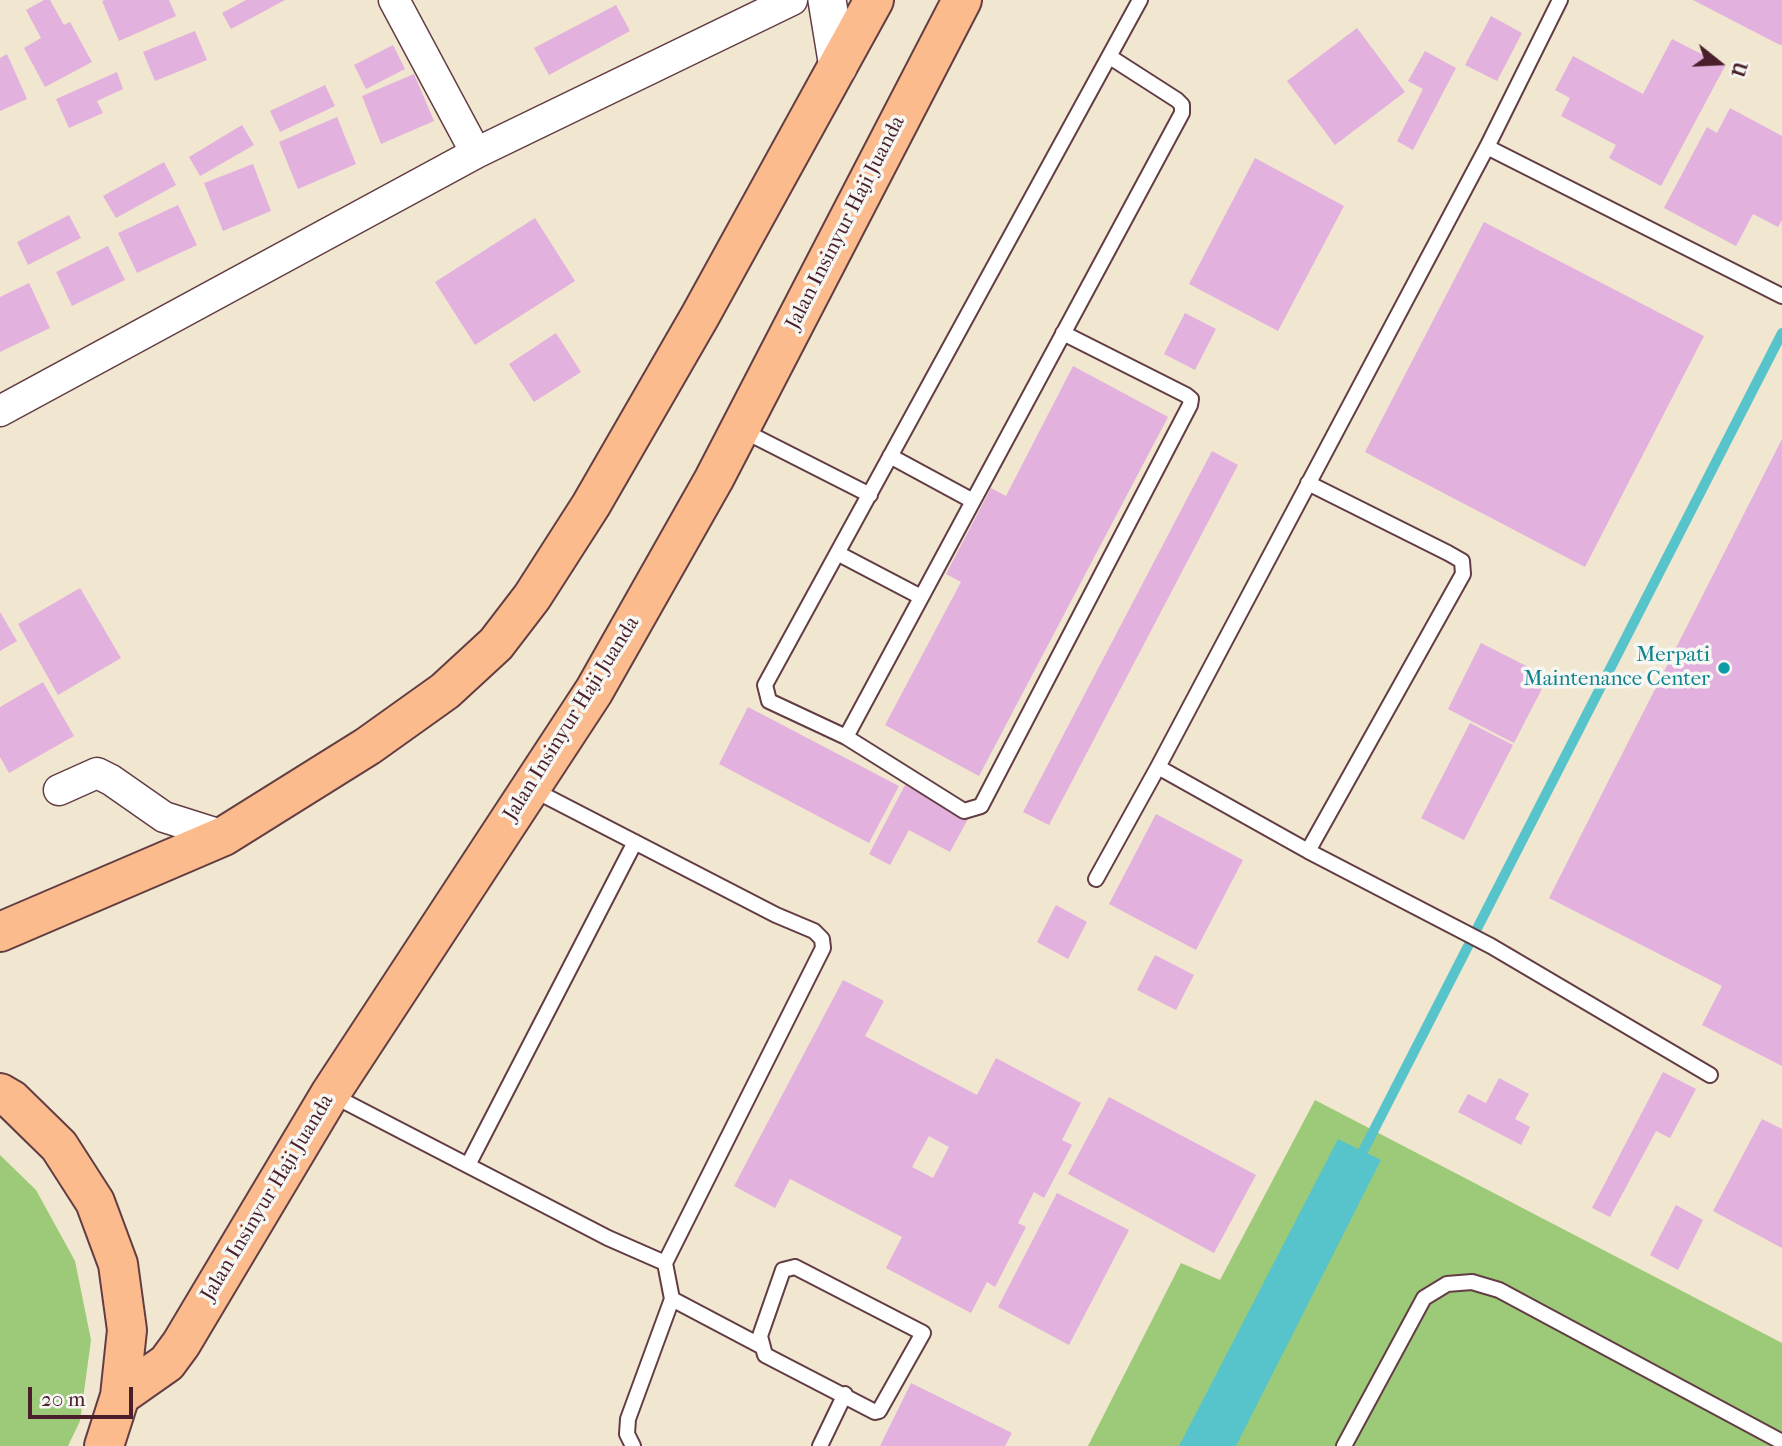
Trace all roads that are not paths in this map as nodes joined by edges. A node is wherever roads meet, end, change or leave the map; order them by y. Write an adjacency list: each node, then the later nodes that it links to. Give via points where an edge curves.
1 (394, 0): 11 (street)
2 (792, 0): 11 (street)
3 (827, 0): 9 (street)
4 (874, 0): 9 (highway)
5 (962, 0): 15 (highway, Jalan Insinyur Haji Juanda)
6 (1140, 0): 8 (lane)
7 (1560, 0): 10 (lane)
8 (1110, 57): 13 (lane, via 1177,100 1182,113); 16 (lane)
9 (838, 67): 26 (highway, via 591,505 532,597 496,643 445,691 379,738)
10 (1486, 148): 12 (lane); 17 (lane)
11 (476, 153): 14 (street)
12 (1782, 296)
13 (1063, 333): 19 (lane); 22 (lane, via 1186,395 1191,405 981,806 964,811)
14 (0, 411)
15 (740, 429): 18 (lane); 24 (highway, Jalan Insinyur Haji Juanda, via 600,681)
16 (890, 456): 18 (lane); 19 (lane)
17 (1308, 483): 23 (lane); 28 (lane, via 1462,561 1464,574)
18 (870, 495): 20 (lane)
19 (973, 501): 21 (lane)
20 (839, 554): 21 (lane); 22 (lane, via 765,685 765,694 769,701)
21 (921, 597): 22 (lane)
22 (846, 737)
23 (1158, 768): 28 (lane); 29 (lane)
24 (530, 788): 27 (lane); 33 (highway, Jalan Insinyur Haji Juanda)
25 (59, 790): 26 (street, via 97,773 164,817)
26 (224, 836): 30 (highway)
27 (635, 842): 34 (lane); 35 (lane, via 814,932 822,939 823,948)
28 (1308, 851): 31 (lane, via 1491,946)
29 (1096, 879)
30 (0, 932)
31 (1710, 1075)
32 (0, 1093): 39 (highway, via 59,1146 96,1202 118,1264 127,1330)
33 (330, 1094): 34 (lane); 39 (highway, Jalan Insinyur Haji Juanda, via 181,1344 167,1363)
34 (468, 1165): 35 (lane)
35 (665, 1263): 36 (lane)
36 (672, 1299): 37 (lane); 42 (lane, via 628,1419 627,1434)
37 (761, 1346): 38 (lane, via 765,1355); 38 (lane, via 760,1336 783,1270 795,1267 923,1333 879,1410 875,1412)
38 (845, 1394): 43 (lane)
39 (120, 1396): 41 (highway)
40 (1782, 1443): 44 (lane, via 1499,1290 1472,1282 1447,1284 1424,1298)
41 (104, 1446)
42 (633, 1446)
43 (820, 1446)
44 (1344, 1446)

